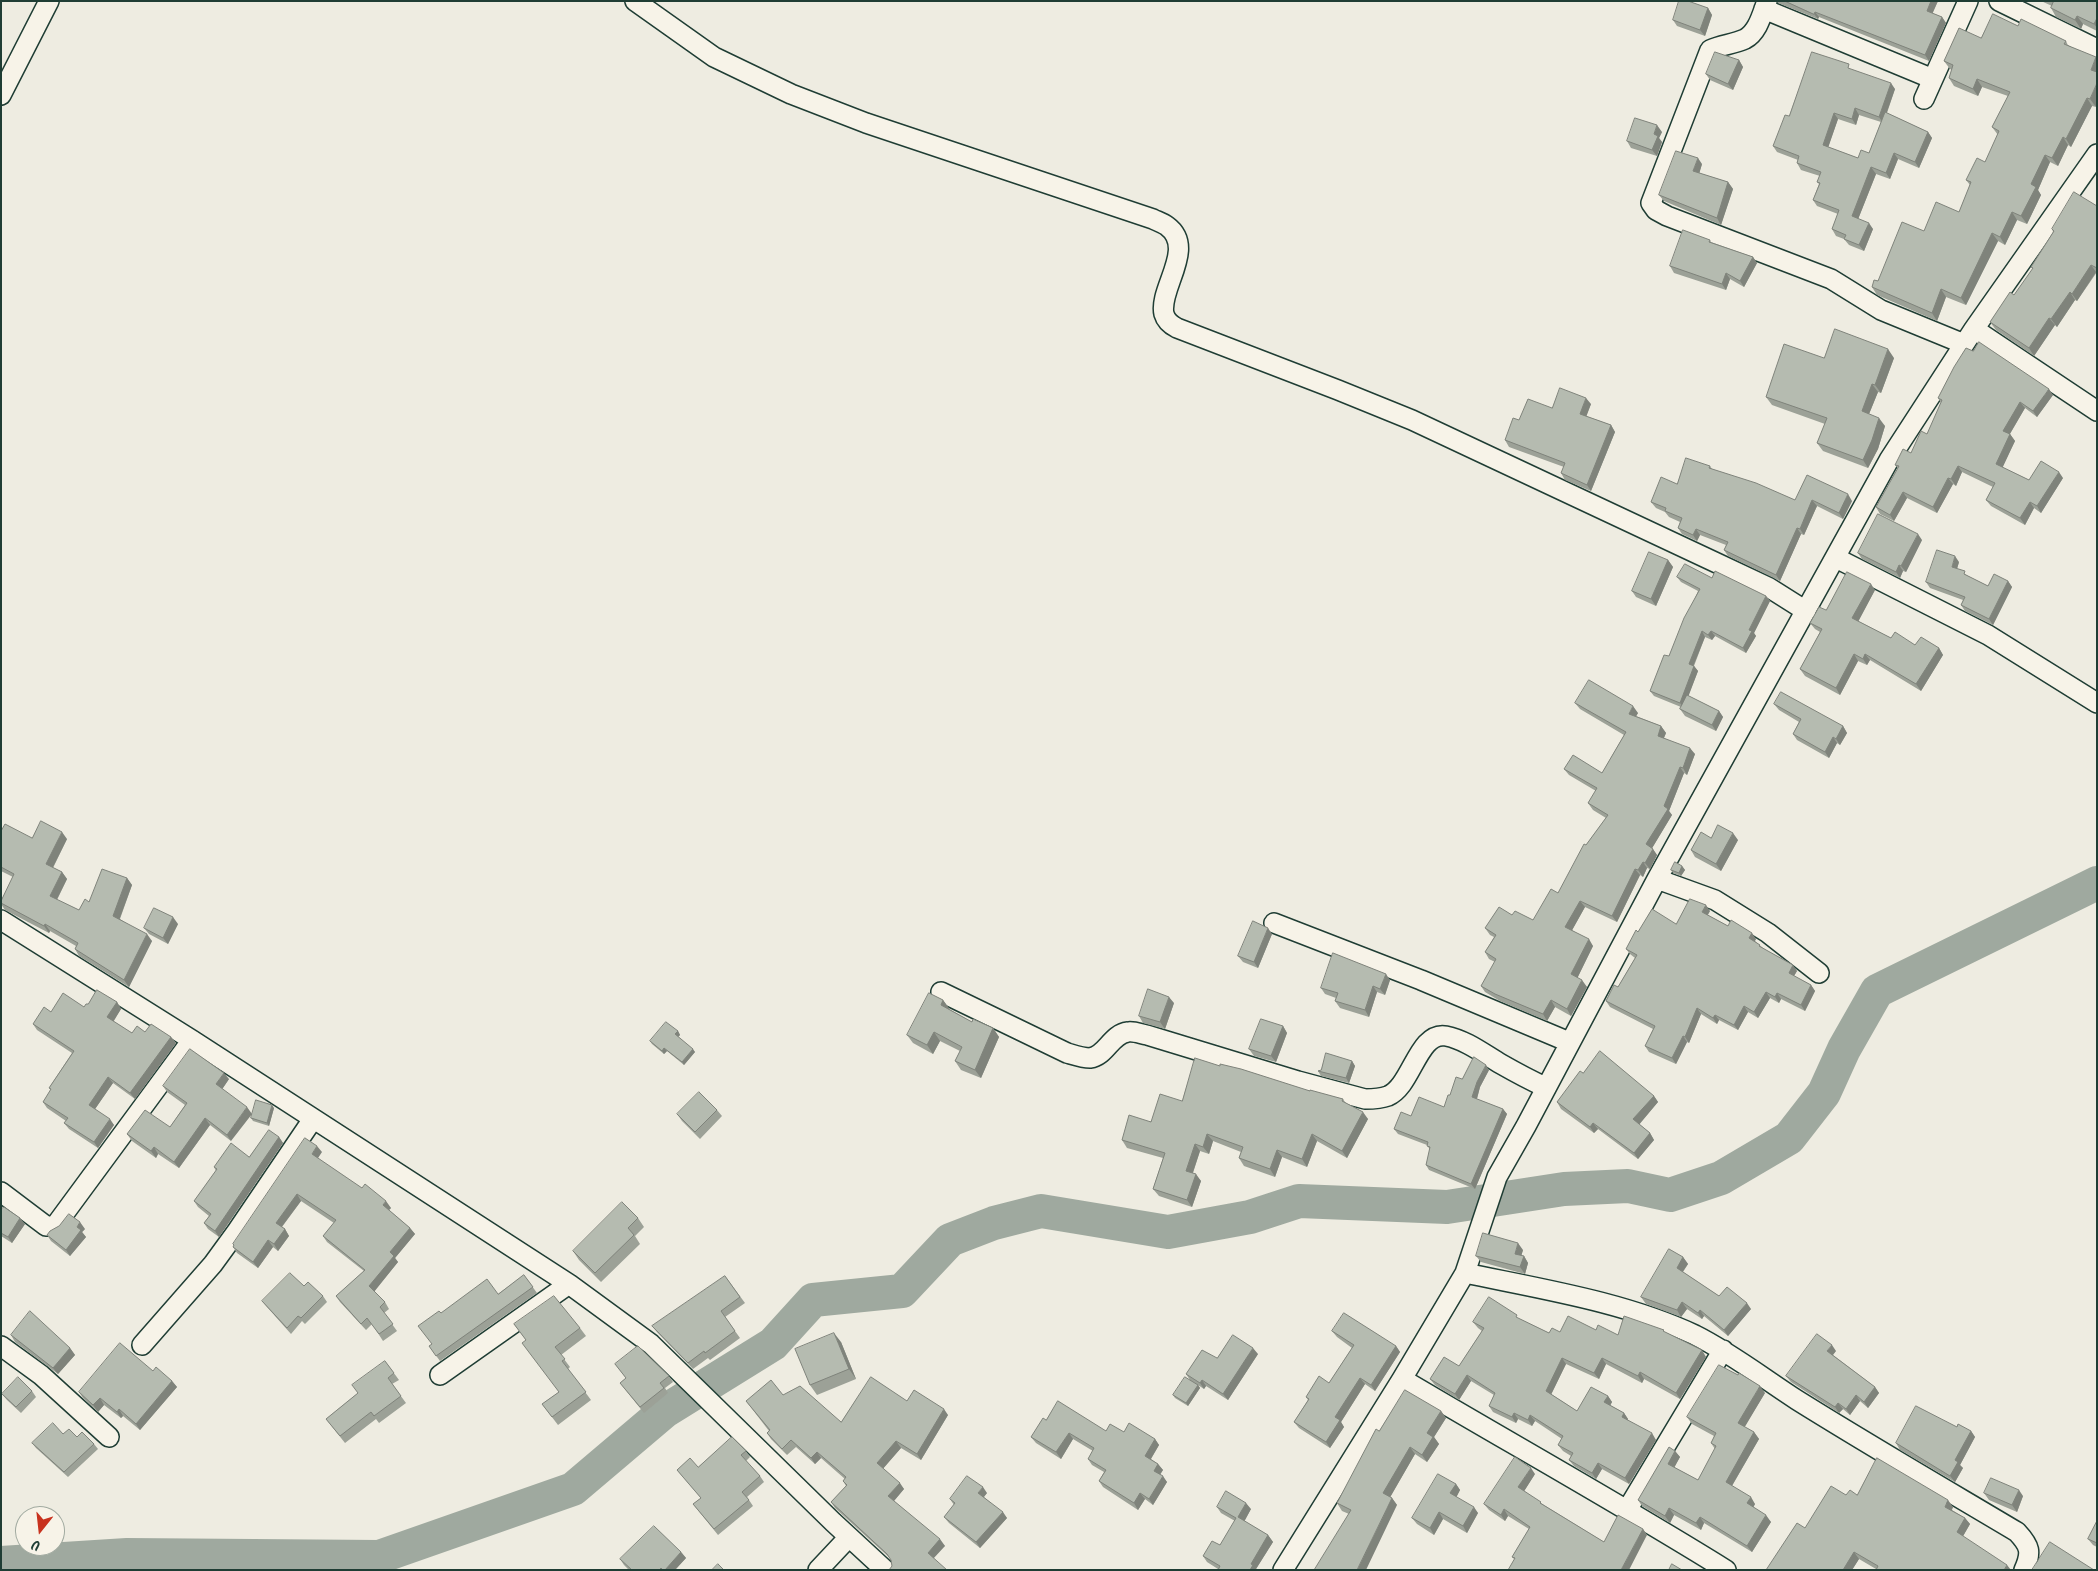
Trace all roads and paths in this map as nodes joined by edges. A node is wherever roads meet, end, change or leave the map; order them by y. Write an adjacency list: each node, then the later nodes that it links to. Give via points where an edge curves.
1 (49, 1): 8 (street)
2 (635, 1): 15 (street, via 714,57 791,94 866,123 1168,226 1178,240 1179,253 1164,314 1177,328 1412,420 1768,587)
3 (1968, 1): 7 (street)
4 (1999, 1): 6 (street)
5 (1765, 5): 7 (street); 12 (street, via 1755,29 1746,38 1710,50 1651,203 1656,210 1668,216 1831,279 1881,310)
6 (2097, 49)
7 (1933, 78): 9 (street)
8 (1, 95)
9 (1924, 99)
10 (2097, 154): 11 (street)
11 (2090, 177): 12 (street)
12 (1969, 336): 13 (street); 14 (street, via 1890,460)
13 (2097, 411)
14 (1836, 558): 15 (street); 16 (street, via 1988,635)
15 (1806, 611): 17 (street)
16 (2097, 703)
17 (1657, 879): 20 (street, via 1715,900 1768,933); 23 (street)
18 (1, 920): 22 (street)
19 (1274, 923): 23 (street)
20 (1819, 973)
21 (941, 992): 24 (street, via 1067,1053 1089,1058 1096,1056 1116,1037 1130,1031 1298,1081 1373,1099 1396,1091 1427,1043 1435,1036 1444,1036 1467,1044)
22 (192, 1040): 25 (street); 26 (street, via 55,1226 46,1226)
23 (1569, 1042): 24 (street)
24 (1545, 1087): 27 (street, via 1497,1177)
25 (313, 1118): 28 (street); 29 (street, via 213,1264)
26 (1, 1192)
27 (1465, 1273): 31 (street, via 1630,1311 1664,1322); 33 (street)
28 (569, 1284): 32 (street); 36 (street, via 651,1344)
29 (142, 1345)
30 (1, 1346): 34 (street, via 41,1374)
31 (1723, 1350): 35 (street); 41 (street, via 1795,1399 2017,1532 2026,1542 2030,1555)
32 (440, 1375)
33 (1402, 1379): 35 (street); 39 (street)
34 (109, 1437)
35 (1628, 1510): 40 (street)
36 (849, 1537): 37 (street); 38 (street)
37 (818, 1570)
38 (885, 1570)
39 (1284, 1570)
40 (1726, 1570)
41 (2024, 1570)

